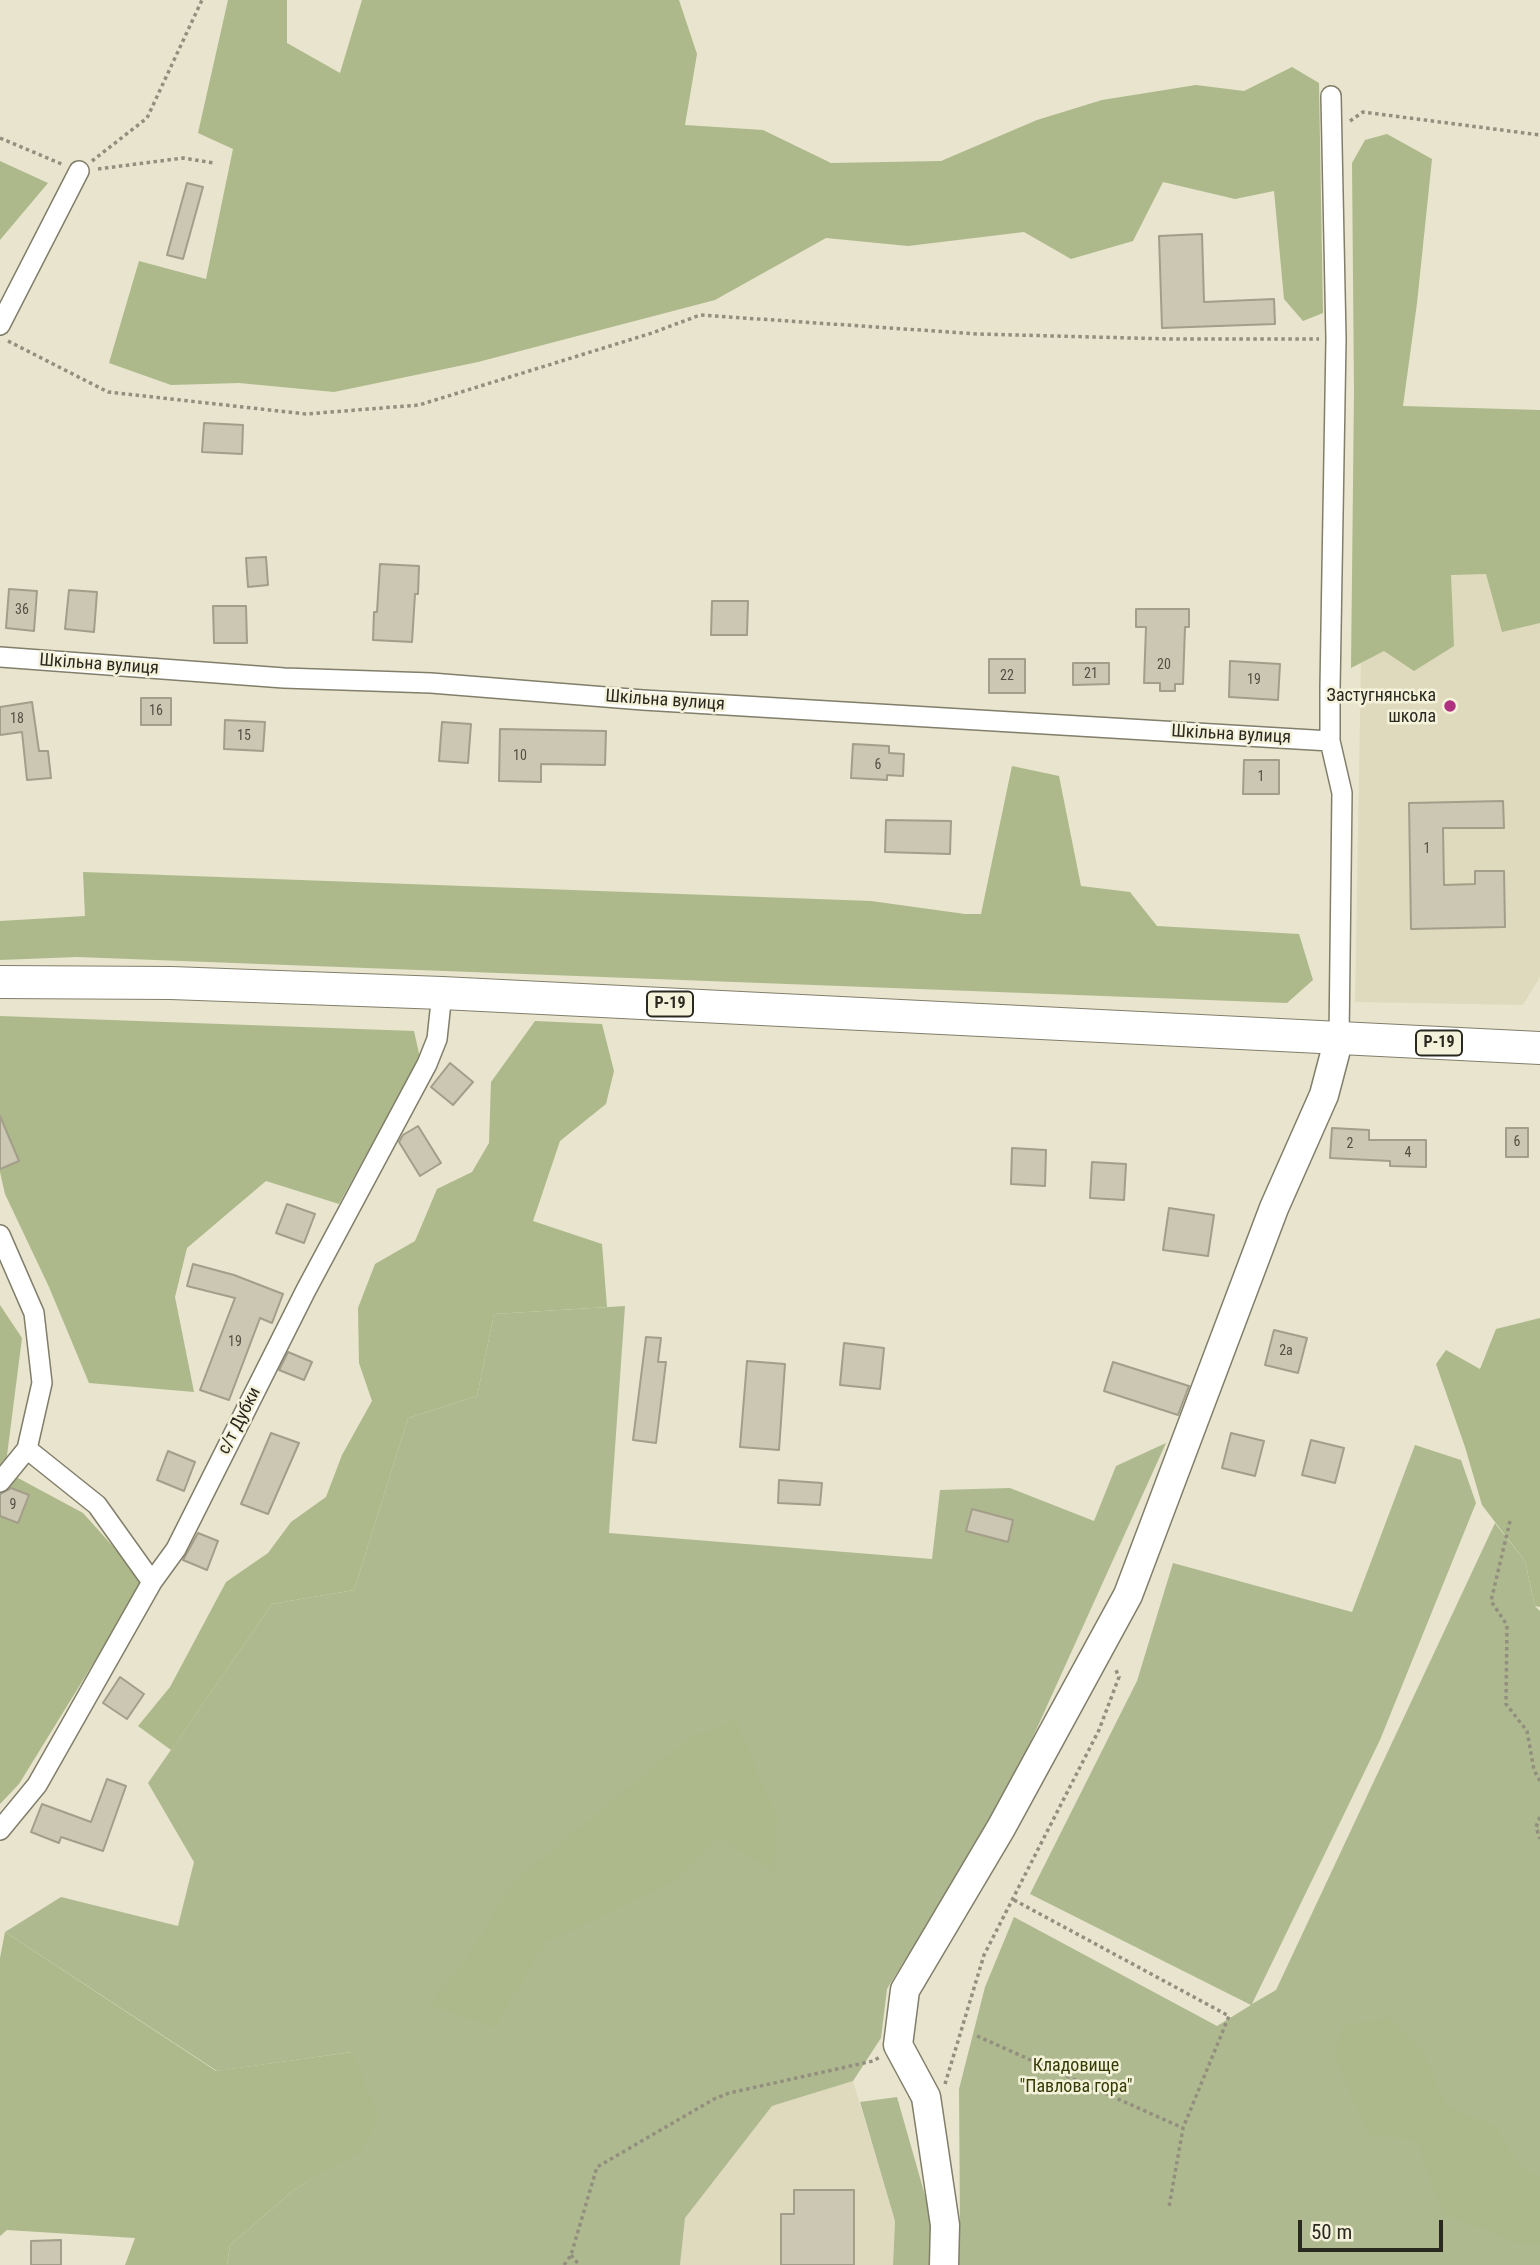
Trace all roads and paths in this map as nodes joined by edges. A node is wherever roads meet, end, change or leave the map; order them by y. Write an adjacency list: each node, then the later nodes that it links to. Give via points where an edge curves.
1 (202, 0): 7 (path, via 147,118)
2 (1331, 96): 3 (street)
3 (1331, 134): 4 (path, via 1363,112); 10 (street)
4 (1540, 135)
5 (0, 138): 7 (path)
6 (214, 163): 7 (path, via 183,158)
7 (79, 171): 8 (street)
8 (0, 325)
9 (0, 337): 10 (path, via 108,392 306,414 419,405 701,315 978,334)
10 (1335, 339): 12 (street)
11 (0, 657): 12 (street, Шкільна вулиця)
12 (1330, 741): 15 (street, via 1342,793)
13 (0, 982): 14 (main road, Р-19)
14 (442, 993): 15 (main road, Р-19); 21 (street, с/т Дубки, via 437,1039 427,1064 306,1290 176,1549)
15 (1339, 1038): 16 (main road, Р-19); 22 (street, via 1324,1095 1270,1219 1128,1595)
16 (1540, 1048)
17 (0, 1235): 18 (street, via 34,1313 42,1384)
18 (27, 1449): 19 (street); 21 (street, via 97,1505)
19 (0, 1482)
20 (1510, 1521): 23 (path, via 1491,1601 1507,1625 1506,1704 1527,1731)
21 (152, 1582): 25 (street, с/т Дубки, via 44,1773)
22 (1105, 1637): 27 (path, via 1119,1677 1099,1730); 29 (street, via 1001,1828 905,1990)
23 (1540, 1781)
24 (1540, 1817): 26 (path, via 1536,1826)
25 (0, 1830)
26 (1540, 1839)
27 (1014, 1900): 30 (path, via 984,1955 945,2084); 31 (path, via 1229,2016)
28 (976, 2036): 31 (path)
29 (898, 2045): 30 (street); 33 (path, via 873,2061 729,2092 597,2167)
30 (926, 2096): 36 (street, via 945,2225)
31 (1183, 2128): 32 (path)
32 (1169, 2207)
33 (571, 2255): 34 (path); 35 (path)
34 (564, 2265)
35 (579, 2265)
36 (944, 2265)

